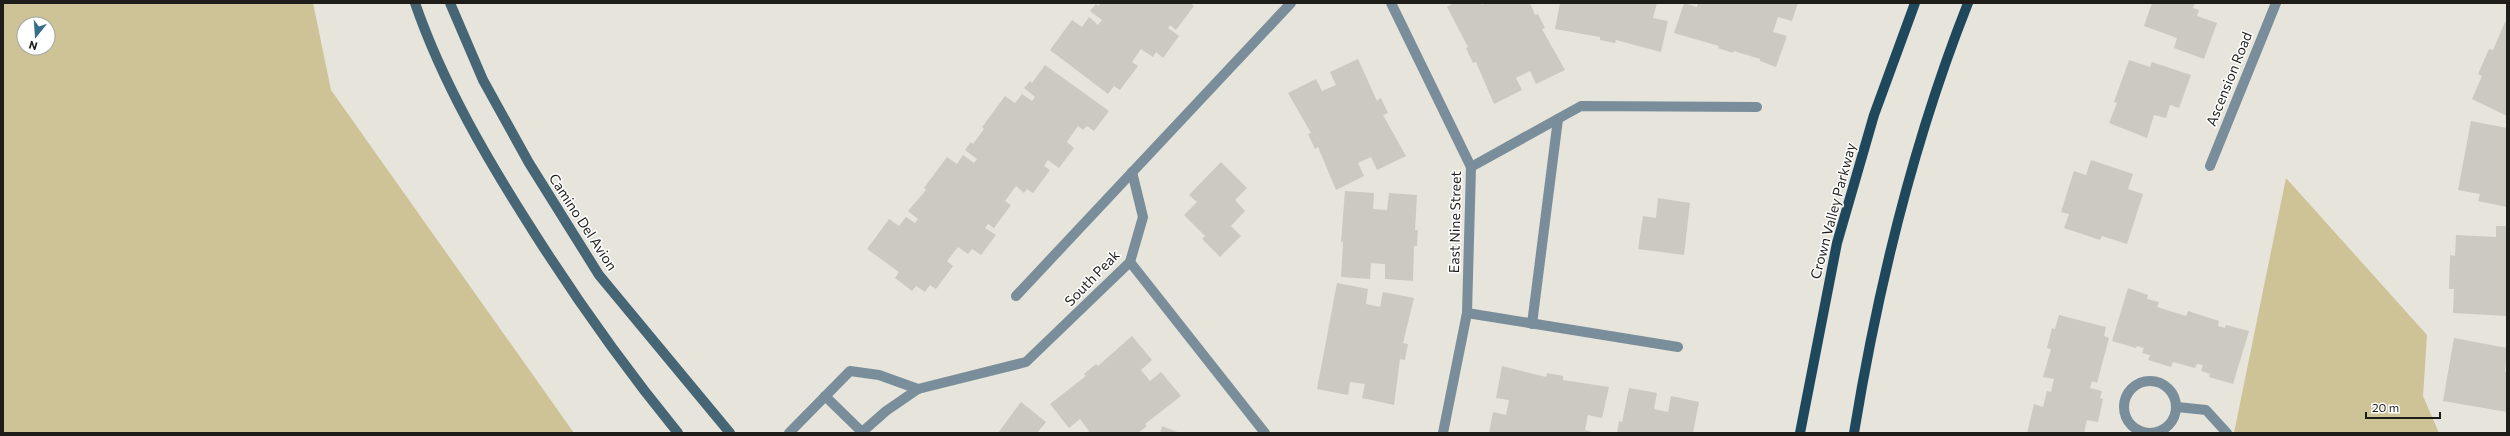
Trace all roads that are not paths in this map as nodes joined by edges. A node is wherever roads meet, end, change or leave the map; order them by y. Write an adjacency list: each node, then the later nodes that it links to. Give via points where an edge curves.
1 (415, 3): 22 (main road, via 452,92 503,186 583,310)
2 (450, 3): 23 (main road, Camino Del Avion, via 483,80 529,163 600,275)
3 (1291, 3): 12 (street)
4 (1391, 3): 11 (street, East Nine Street)
5 (1915, 3): 27 (main road, Crown Valley Parkway, via 1874,114 1837,243)
6 (1968, 3): 28 (main road, via 1949,52 1899,209 1867,353)
7 (2276, 3): 10 (street, Ascension Road)
8 (1757, 107): 9 (street, via 1581,106)
9 (1558, 119): 11 (street); 16 (street)
10 (2210, 166)
11 (1472, 168): 15 (street, East Nine Street)
12 (1132, 172): 13 (street, South Peak, via 1143,217); 14 (street)
13 (1130, 262): 18 (street, South Peak, via 1026,362); 25 (street)
14 (1016, 296)
15 (1467, 313): 16 (street); 26 (street, East Nine Street)
16 (1532, 324): 17 (street)
17 (1678, 347)
18 (918, 389): 19 (street, via 879,375 850,371); 21 (street, South Peak, via 886,411)
19 (825, 396): 21 (street); 24 (street)
20 (2177, 407): 20 (street, via 2172,392 2166,386 2151,381 2135,385 2124,406 2126,415 2137,429 2154,433 2170,424); 29 (street, via 2206,410)
21 (862, 432)
22 (678, 433)
23 (730, 433)
24 (789, 433)
25 (1266, 433)
26 (1443, 433)
27 (1800, 433)
28 (1854, 433)
29 (2227, 433)

